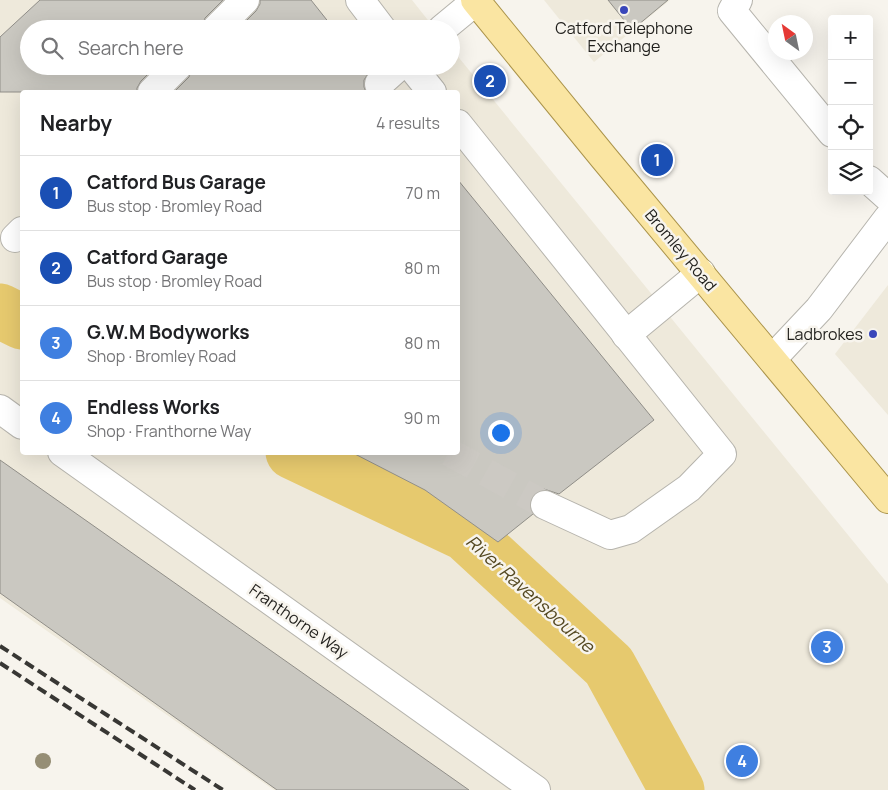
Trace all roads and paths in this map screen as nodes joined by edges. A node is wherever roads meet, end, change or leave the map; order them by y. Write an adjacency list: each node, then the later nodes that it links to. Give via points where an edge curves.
1 (245, 0): 5 (street)
2 (360, 0): 6 (street)
3 (738, 0): 13 (street, via 732,10)
4 (475, 1): 7 (street); 17 (main road, Bromley Road)
5 (225, 20)
6 (375, 20)
7 (453, 20)
8 (169, 75): 10 (street)
9 (418, 75): 11 (street)
10 (154, 90)
11 (430, 90)
12 (460, 127): 18 (street)
13 (828, 128)
14 (873, 184): 15 (street)
15 (888, 197)
16 (888, 218): 19 (street, via 818,310)
17 (701, 273): 18 (street); 19 (main road, Bromley Road)
18 (626, 335): 24 (street, via 722,454 689,488 631,529 610,535)
19 (772, 359): 23 (main road, Bromley Road)
20 (0, 409): 21 (street)
21 (20, 424)
22 (66, 455): 25 (street, Franthorne Way)
23 (888, 498)
24 (545, 505)
25 (536, 790)

